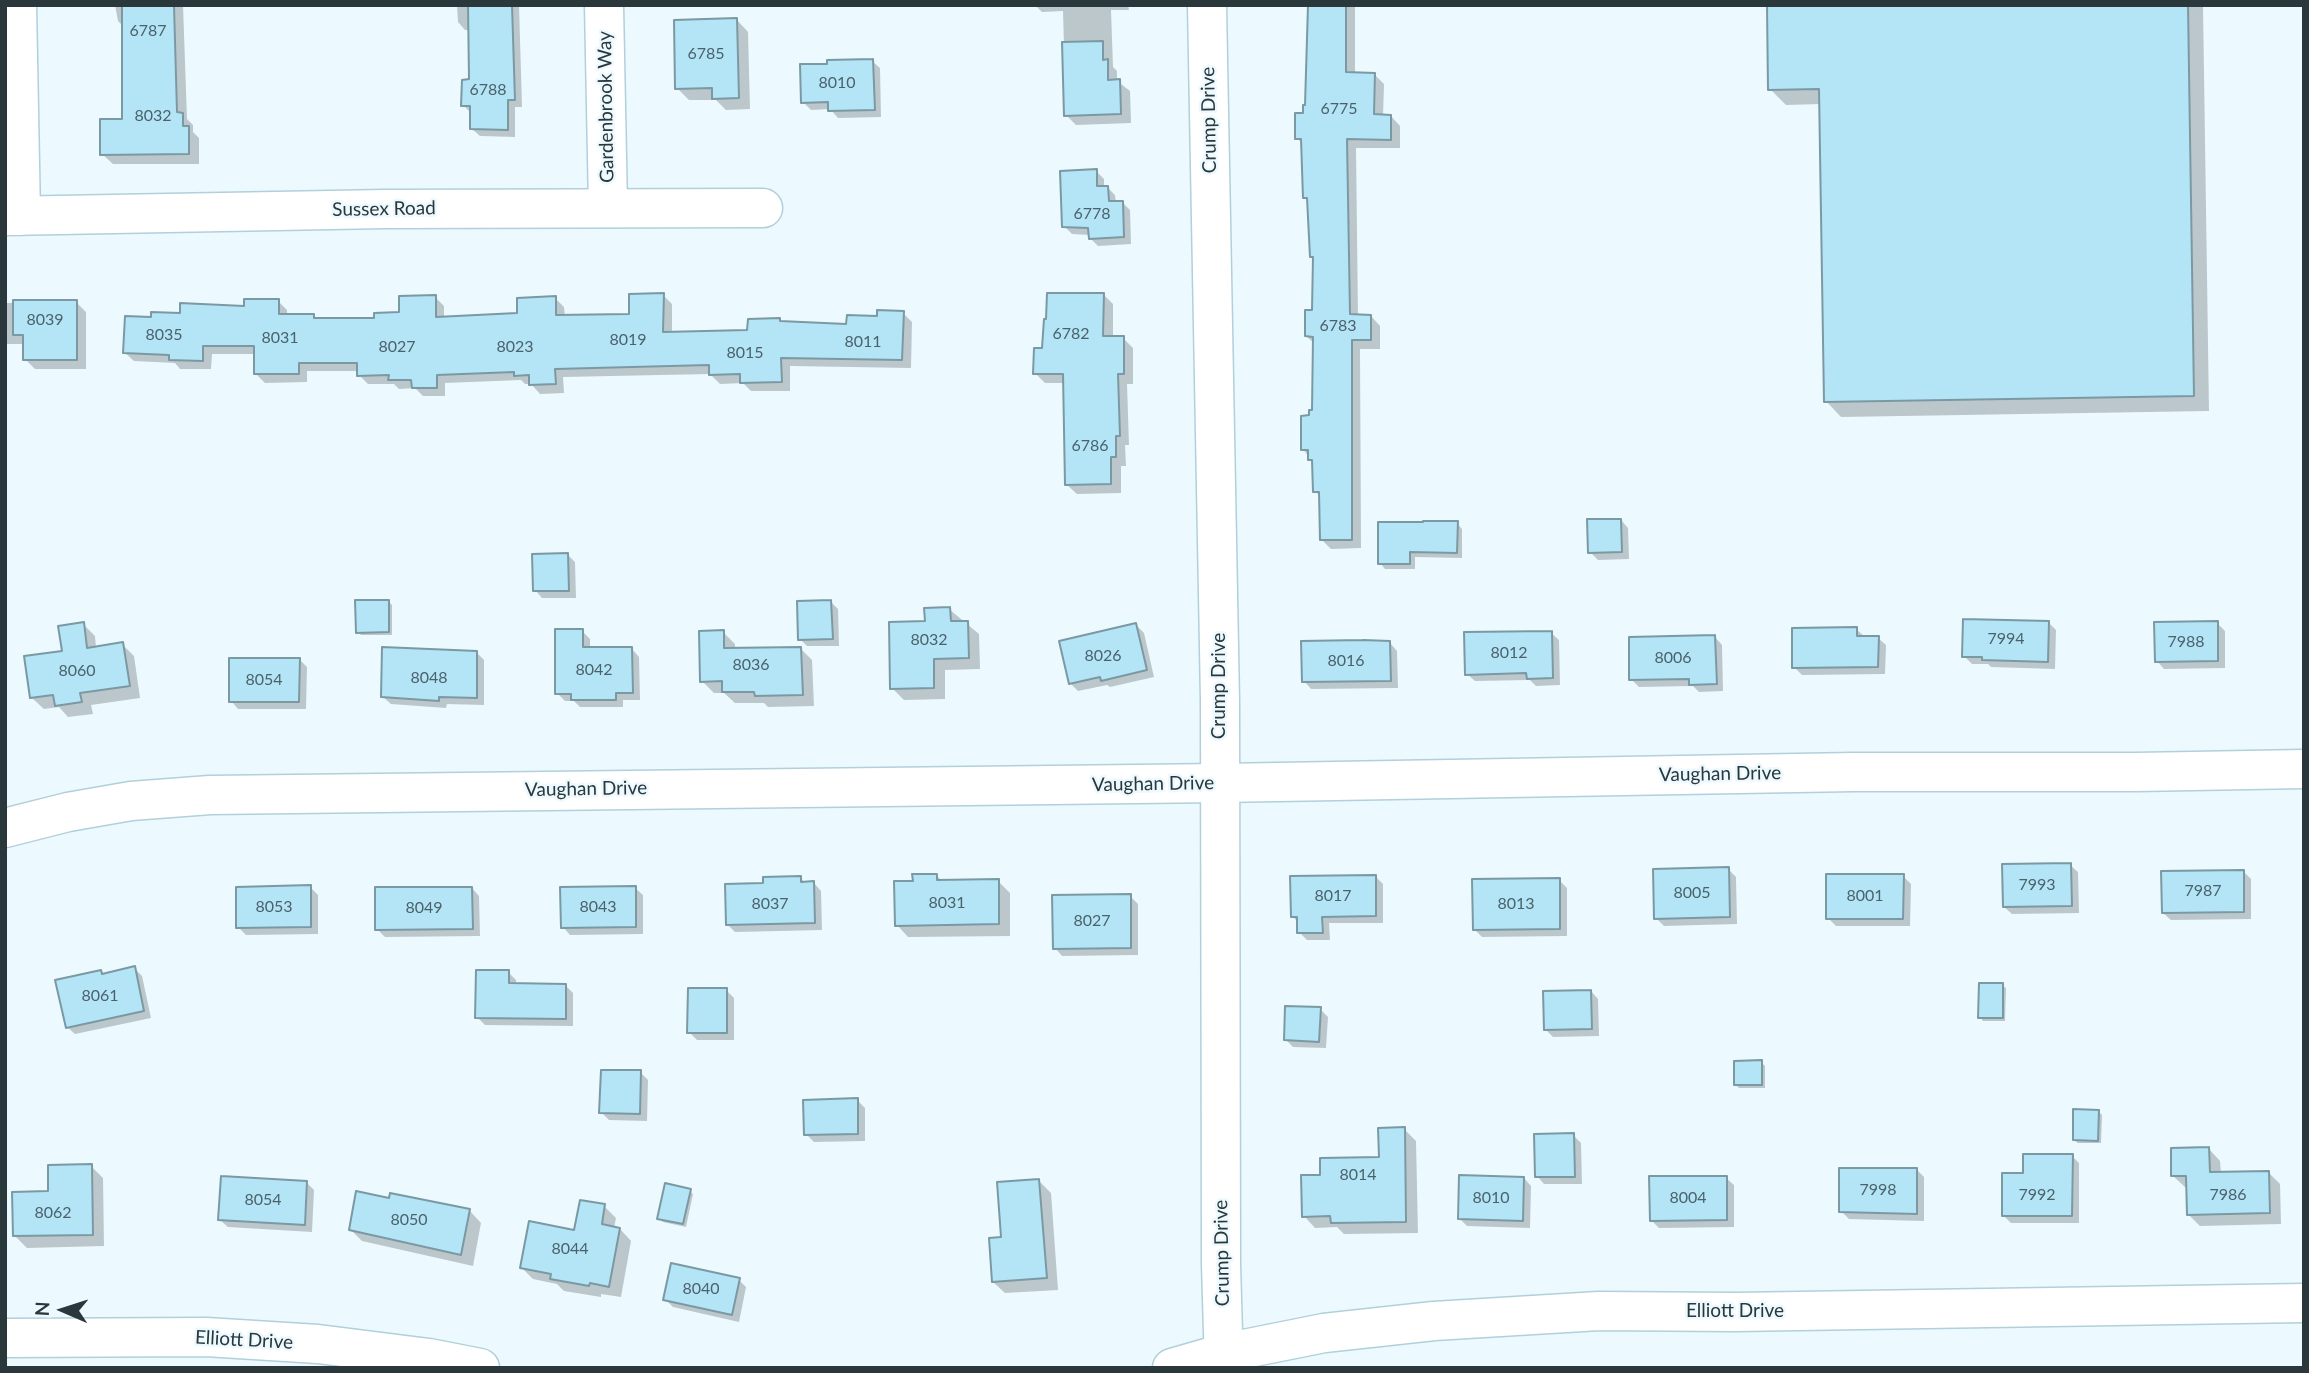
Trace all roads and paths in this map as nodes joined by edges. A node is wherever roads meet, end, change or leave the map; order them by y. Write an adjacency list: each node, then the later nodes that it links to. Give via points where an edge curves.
1 (18, 5): 6 (street)
2 (604, 5): 4 (street, Gardenbrook Way)
3 (1207, 5): 8 (street, Crump Drive)
4 (608, 208): 5 (street, Sussex Road); 6 (street, Sussex Road)
5 (763, 208)
6 (13, 216)
7 (2304, 769): 8 (street, Vaughan Drive)
8 (1220, 783): 9 (street, Vaughan Drive, via 210,794 131,801); 12 (street, Crump Drive)
9 (5, 828)
10 (2304, 1303): 12 (street, Elliott Drive, via 1599,1311 1338,1331)
11 (5, 1338): 13 (street, Elliott Drive, via 206,1337 318,1344)
12 (1224, 1361): 14 (street, Elliott Drive)
13 (480, 1368)
14 (1171, 1368)

